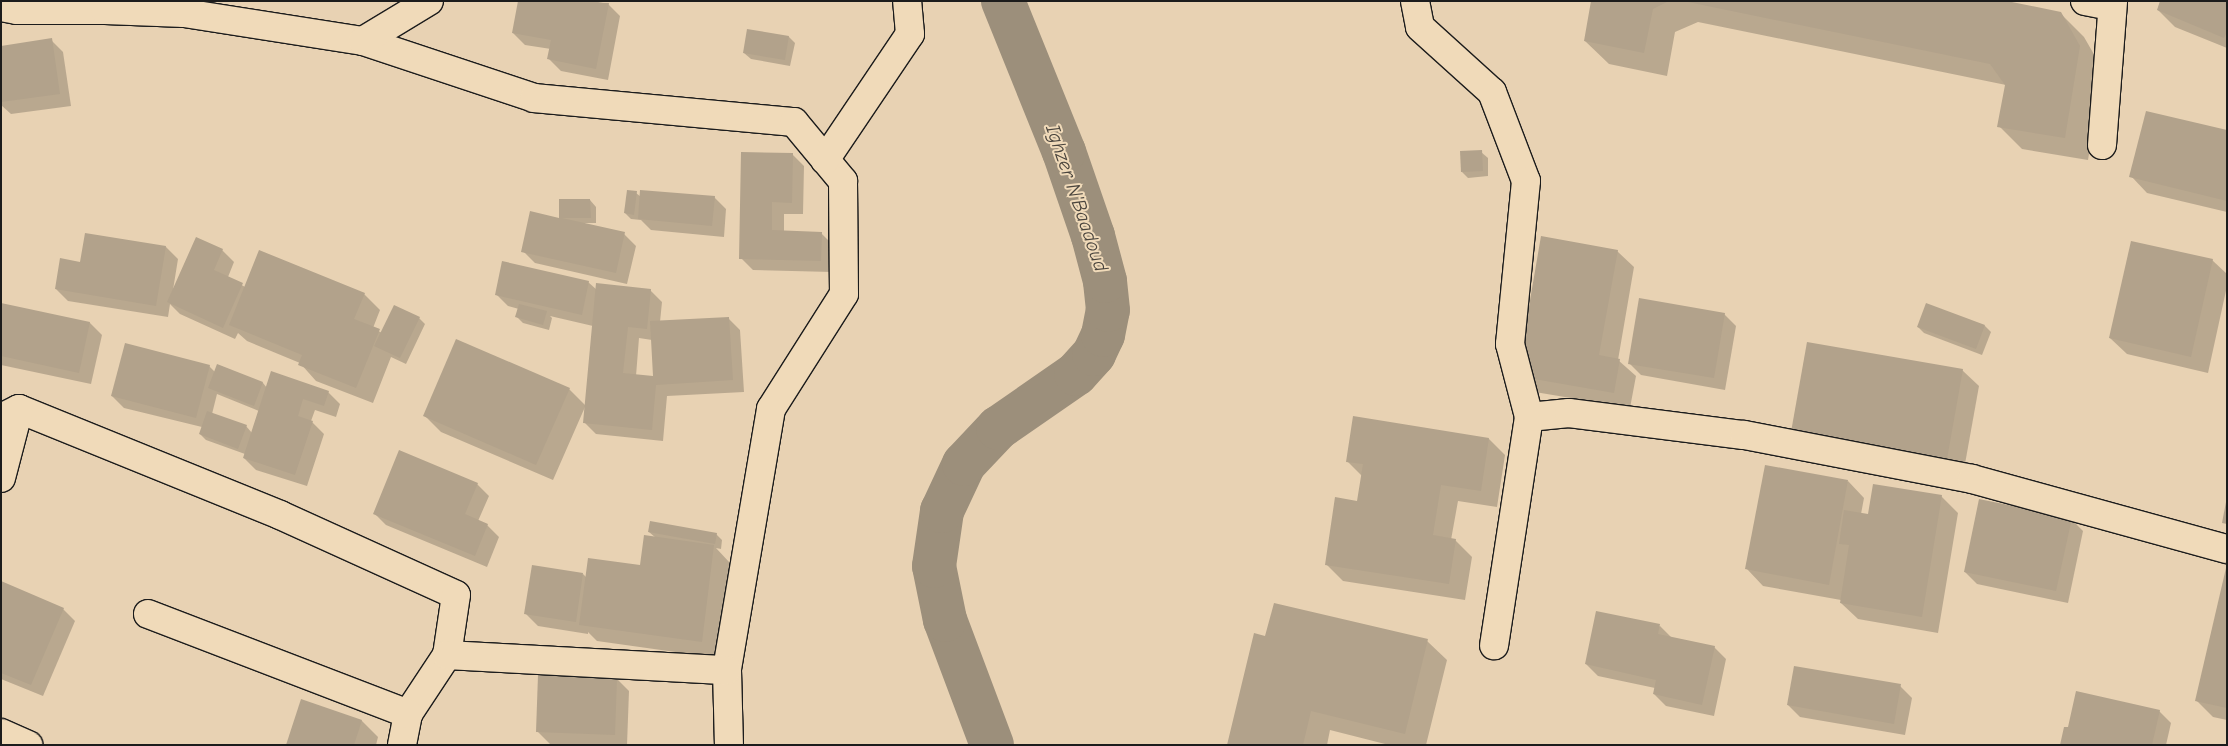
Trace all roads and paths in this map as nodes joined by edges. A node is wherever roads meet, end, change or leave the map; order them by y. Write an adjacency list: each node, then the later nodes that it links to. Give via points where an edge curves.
1 (429, 1): 7 (street)
2 (908, 1): 9 (street, via 910,34)
3 (1415, 1): 11 (street, via 1420,27 1492,92 1526,181 1510,344)
4 (2085, 1): 5 (street)
5 (2112, 4): 8 (street)
6 (1, 7): 7 (street, via 184,13)
7 (362, 41): 9 (street, via 534,98 794,122)
8 (2102, 145)
9 (825, 160): 17 (street, via 843,181 844,294 771,409)
10 (10, 414): 12 (street); 16 (street, via 280,515 456,595)
11 (1529, 417): 13 (street, via 1569,413 1744,435 1972,479); 15 (street)
12 (1, 478)
13 (2227, 549)
14 (148, 614): 18 (street)
15 (1494, 645)
16 (447, 656): 17 (street); 18 (street)
17 (727, 670): 22 (street)
18 (408, 714): 21 (street)
19 (1, 733): 20 (street)
20 (28, 745)
21 (402, 745)
22 (729, 745)

